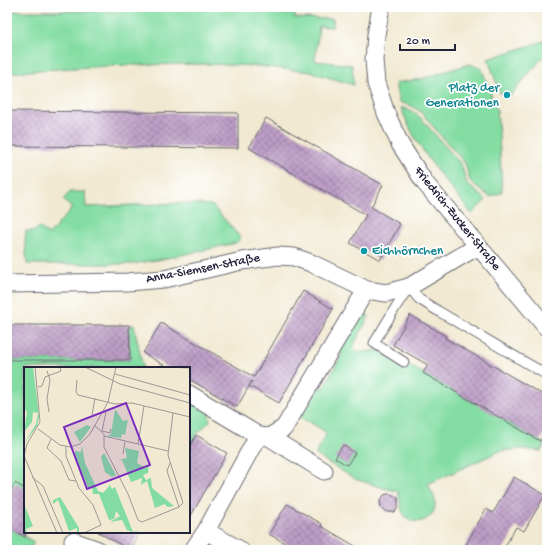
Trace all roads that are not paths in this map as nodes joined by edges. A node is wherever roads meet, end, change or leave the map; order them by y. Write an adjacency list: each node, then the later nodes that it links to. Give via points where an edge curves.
1 (381, 7): 2 (street, Friedrich-Zucker-Straße, via 374,60 376,83 386,113 400,144 425,183)
2 (478, 246): 4 (street, Anna-Siemsen-Straße); 6 (street, Friedrich-Zucker-Straße)
3 (7, 284): 5 (street, Anna-Siemsen-Straße, via 164,279 242,261 278,256 294,257 311,263)
4 (409, 287): 5 (street, Anna-Siemsen-Straße, via 386,293); 7 (lane, via 374,343); 8 (lane, via 419,299)
5 (367, 290): 10 (street, via 284,428)
6 (547, 328)
7 (404, 362)
8 (547, 375)
9 (190, 395): 10 (street)
10 (264, 437): 11 (street); 12 (street, via 254,443)
11 (324, 471)
12 (206, 531): 15 (street); 16 (street)
13 (73, 542): 14 (street)
14 (98, 550)
15 (193, 550)
16 (240, 550)

